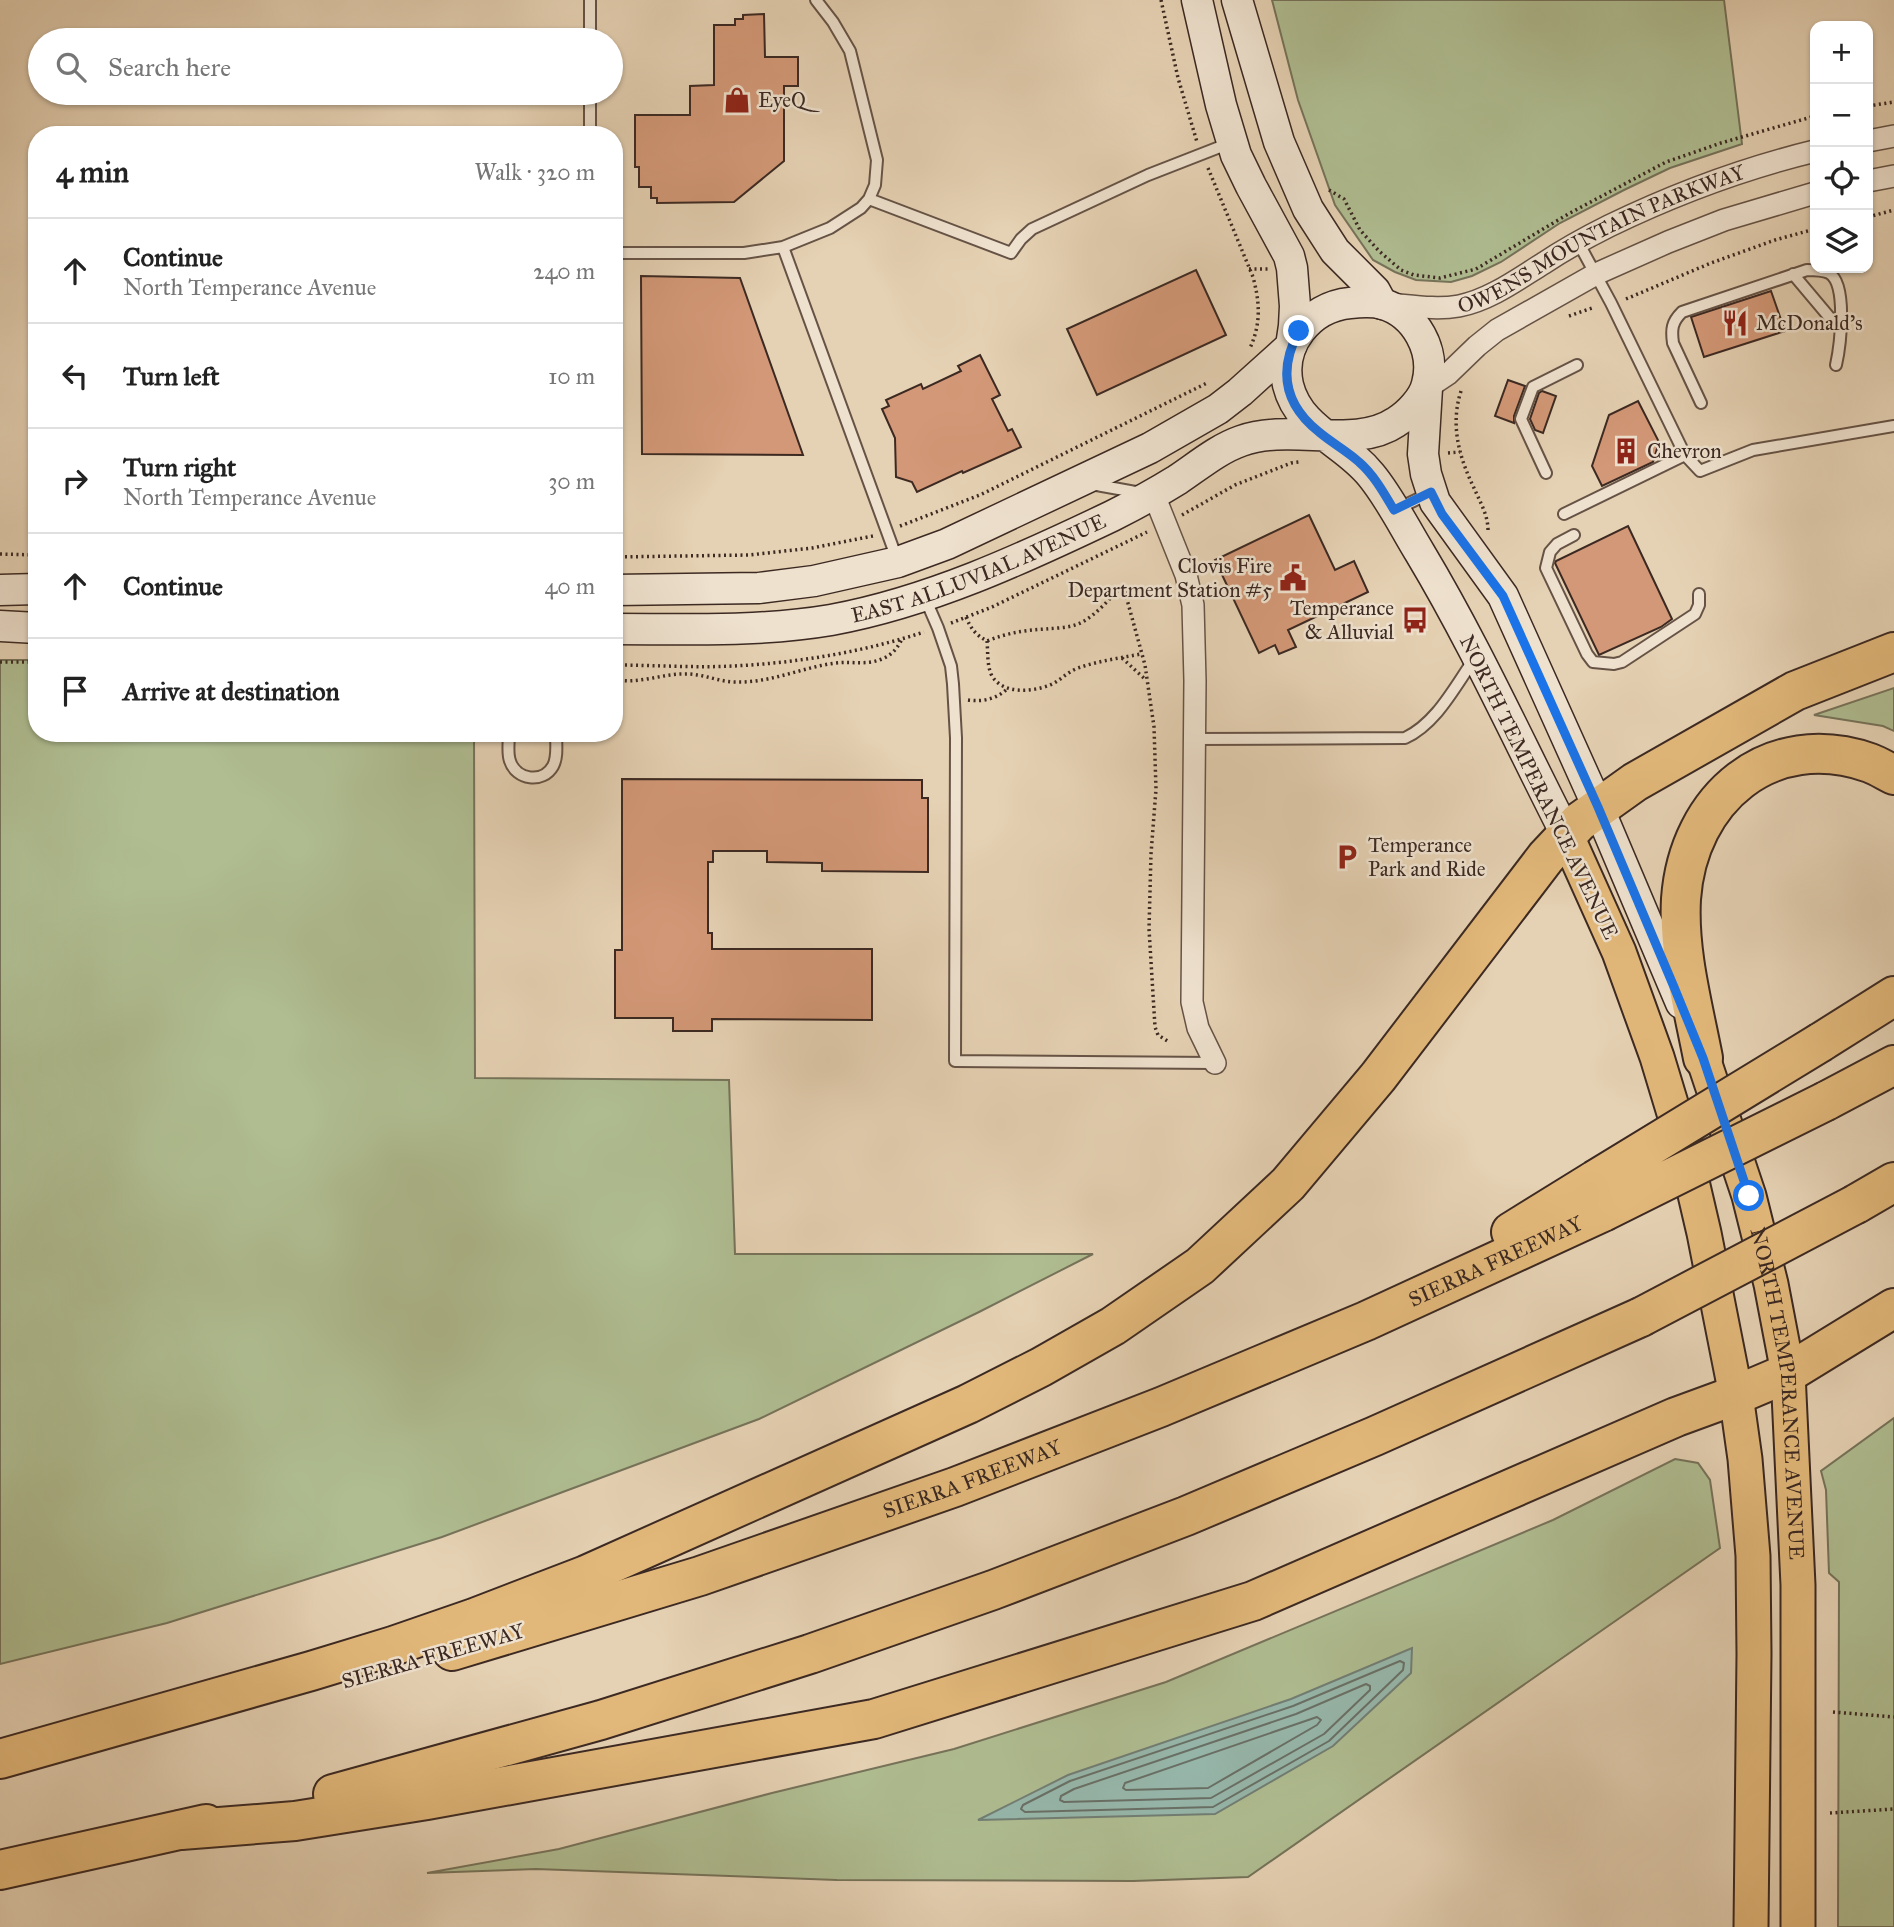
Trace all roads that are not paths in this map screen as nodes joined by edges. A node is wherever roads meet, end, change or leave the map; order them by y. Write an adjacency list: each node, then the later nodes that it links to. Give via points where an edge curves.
1 (590, 0): 5 (lane)
2 (816, 0): 15 (lane, via 850,51 877,160)
3 (1197, 0): 10 (main road)
4 (1237, 0): 21 (main road, via 1279,142 1303,198 1335,251)
5 (590, 28)
6 (590, 105): 7 (lane)
7 (590, 126)
8 (1894, 136): 9 (street)
9 (1873, 140)
10 (1232, 142): 15 (lane, via 1032,229 1011,253); 23 (main road, via 1289,256 1295,306)
11 (1810, 152): 16 (street, OWENS MOUNTAIN PARKWAY, via 1687,192)
12 (1894, 176): 13 (street)
13 (1873, 180)
14 (1810, 194): 19 (street, OWENS MOUNTAIN PARKWAY, via 1724,220)
15 (869, 199): 17 (lane, via 830,228)
16 (1578, 242): 19 (lane); 21 (street, OWENS MOUNTAIN PARKWAY, via 1471,303 1429,308)
17 (783, 247): 18 (lane, via 744,253); 38 (lane)
18 (623, 253)
19 (1596, 274): 26 (street, OWENS MOUNTAIN PARKWAY, via 1497,330); 30 (lane)
20 (1793, 274): 22 (lane); 22 (lane, via 1818,270 1833,277 1841,306); 27 (lane, via 1682,312 1675,319 1673,343)
21 (1382, 304): 23 (main road, via 1329,308 1305,323); 26 (main road, via 1401,312 1423,338 1429,359)
22 (1841, 331): 25 (lane)
23 (1291, 346): 29 (main road, via 1286,362 1290,392 1309,424); 32 (main road, EAST ALLUVIAL AVENUE, via 1218,409)
24 (1577, 365): 31 (lane, via 1532,387 1521,419)
25 (1836, 365)
26 (1427, 388): 29 (main road, via 1395,423 1355,435); 33 (main road, NORTH TEMPERANCE AVENUE, via 1423,454)
27 (1701, 403)
28 (1894, 426): 30 (lane, via 1753,450 1700,471)
29 (1321, 434): 34 (main road, EAST ALLUVIAL AVENUE, via 1270,434 1241,441); 35 (main road, NORTH TEMPERANCE AVENUE, via 1361,463)
30 (1685, 456): 36 (lane)
31 (1546, 473)
32 (1078, 482): 34 (lane); 38 (main road, EAST ALLUVIAL AVENUE)
33 (1431, 492): 35 (lane); 53 (main road, NORTH TEMPERANCE AVENUE, via 1503,596)
34 (1154, 495): 43 (main road, EAST ALLUVIAL AVENUE); 49 (street, via 1191,589)
35 (1394, 510): 48 (main road, NORTH TEMPERANCE AVENUE)
36 (1564, 514)
37 (1574, 535): 42 (lane, via 1549,552 1546,568 1593,662 1614,664 1632,655 1695,614)
38 (898, 562): 41 (main road, EAST ALLUVIAL AVENUE, via 759,588)
39 (28, 589): 40 (main road)
40 (0, 590)
41 (623, 590)
42 (1699, 594)
43 (924, 596): 46 (main road, EAST ALLUVIAL AVENUE, via 866,613 788,626); 57 (lane, via 951,666 955,702 956,1062)
44 (0, 626): 45 (main road)
45 (28, 628)
46 (623, 629)
47 (1894, 652): 53 (highway, via 1795,691)
48 (1477, 656): 49 (lane, via 1429,723 1405,738); 54 (main road, NORTH TEMPERANCE AVENUE)
49 (1194, 739): 57 (street, via 1192,1002 1198,1028)
50 (509, 742): 51 (lane, via 513,767 532,778 540,778 553,766)
51 (556, 742)
52 (1894, 775): 56 (highway, via 1845,756 1793,756 1743,777 1705,819 1692,849 1681,899 1685,967)
53 (1598, 807): 54 (highway); 56 (main road, NORTH TEMPERANCE AVENUE)
54 (1566, 834): 63 (main road, NORTH TEMPERANCE AVENUE, via 1619,952 1657,1057 1701,1220); 64 (highway, via 1378,1077 1288,1184 1200,1266 1113,1326 968,1404 561,1585 393,1646)
55 (1894, 996): 60 (highway, bridge)
56 (1703, 1058): 62 (main road, NORTH TEMPERANCE AVENUE, via 1749,1196)
57 (1215, 1063)
58 (1894, 1065): 60 (highway, SIERRA FREEWAY, bridge, via 1826,1101)
59 (1894, 1182): 65 (highway, bridge, via 1641,1317 1186,1516 993,1590 601,1720)
60 (1599, 1196): 64 (highway, SIERRA FREEWAY, via 1366,1321 955,1488 700,1576 342,1682)
61 (1894, 1308): 62 (highway)
62 (1788, 1373): 63 (highway); 68 (main road, NORTH TEMPERANCE AVENUE, via 1798,1585)
63 (1736, 1395): 65 (highway, via 1253,1601 874,1719 414,1802 295,1821); 67 (main road, NORTH TEMPERANCE AVENUE, via 1753,1556)
64 (0, 1760)
65 (181, 1830): 66 (highway)
66 (0, 1870)
67 (1751, 1927)
68 (1798, 1927)

